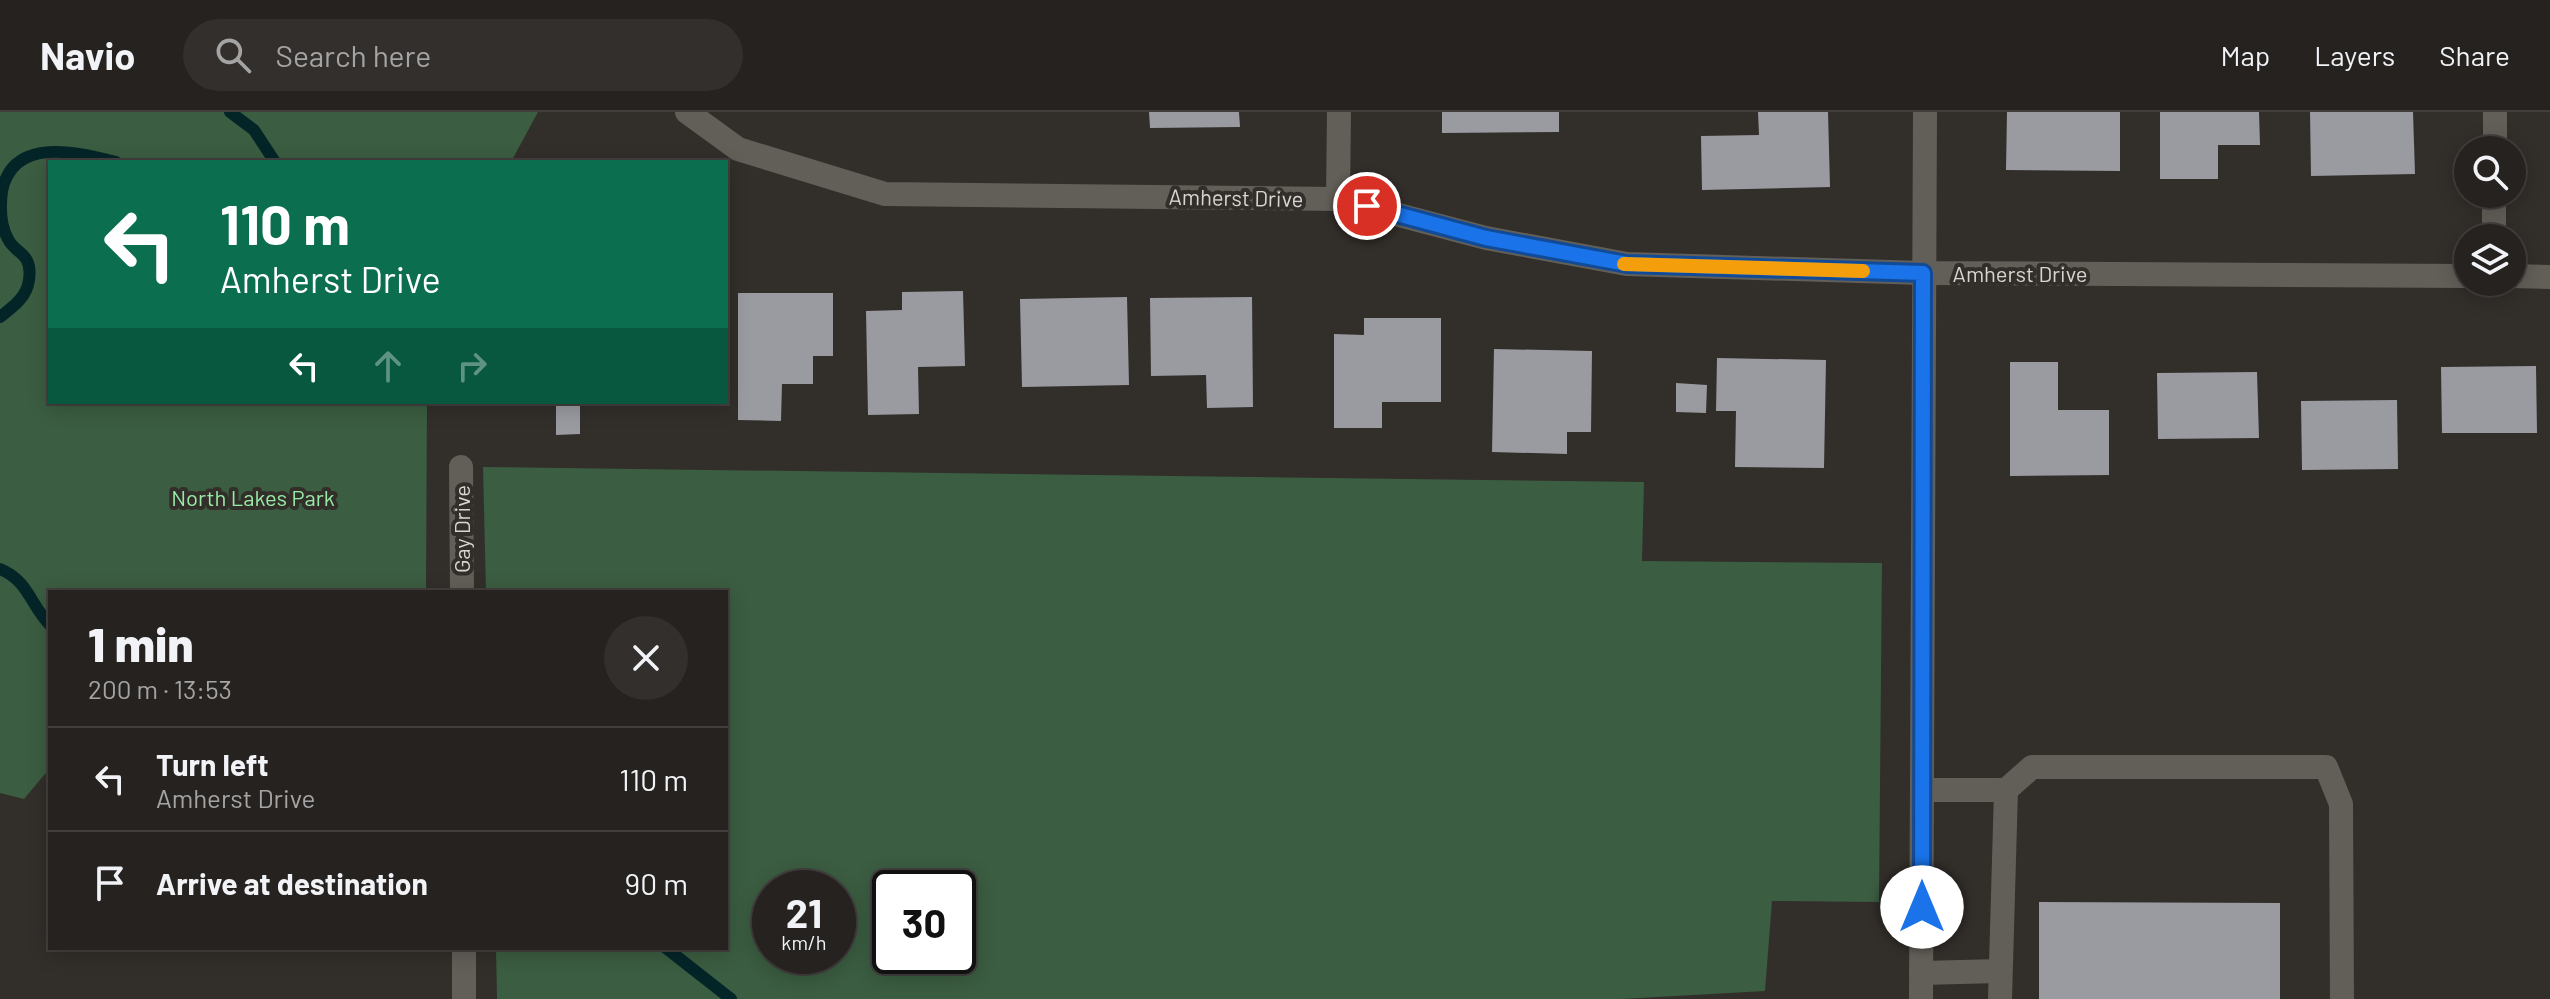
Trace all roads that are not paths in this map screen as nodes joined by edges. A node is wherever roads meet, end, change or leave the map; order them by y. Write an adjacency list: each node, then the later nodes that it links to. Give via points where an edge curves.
1 (687, 112): 6 (street, Amherst Drive, via 738,149 885,194)
2 (1339, 112): 6 (street)
3 (1925, 112): 7 (street)
4 (2495, 112): 5 (street)
5 (2495, 136)
6 (1338, 199): 7 (street, Amherst Drive, via 1486,238 1627,264)
7 (1923, 273): 8 (street, Amherst Drive); 13 (street)
8 (2454, 276)
9 (2526, 276): 10 (street)
10 (2550, 277)
11 (461, 467): 12 (street, Gay Drive)
12 (462, 590)
13 (1922, 790): 14 (street); 17 (street)
14 (2006, 790): 16 (street); 21 (street, via 2032,767 2326,767 2341,804)
15 (464, 950): 18 (street)
16 (2000, 971): 17 (street); 20 (street)
17 (1921, 973): 19 (street)
18 (464, 999)
19 (1921, 999)
20 (2000, 999)
21 (2342, 999)

